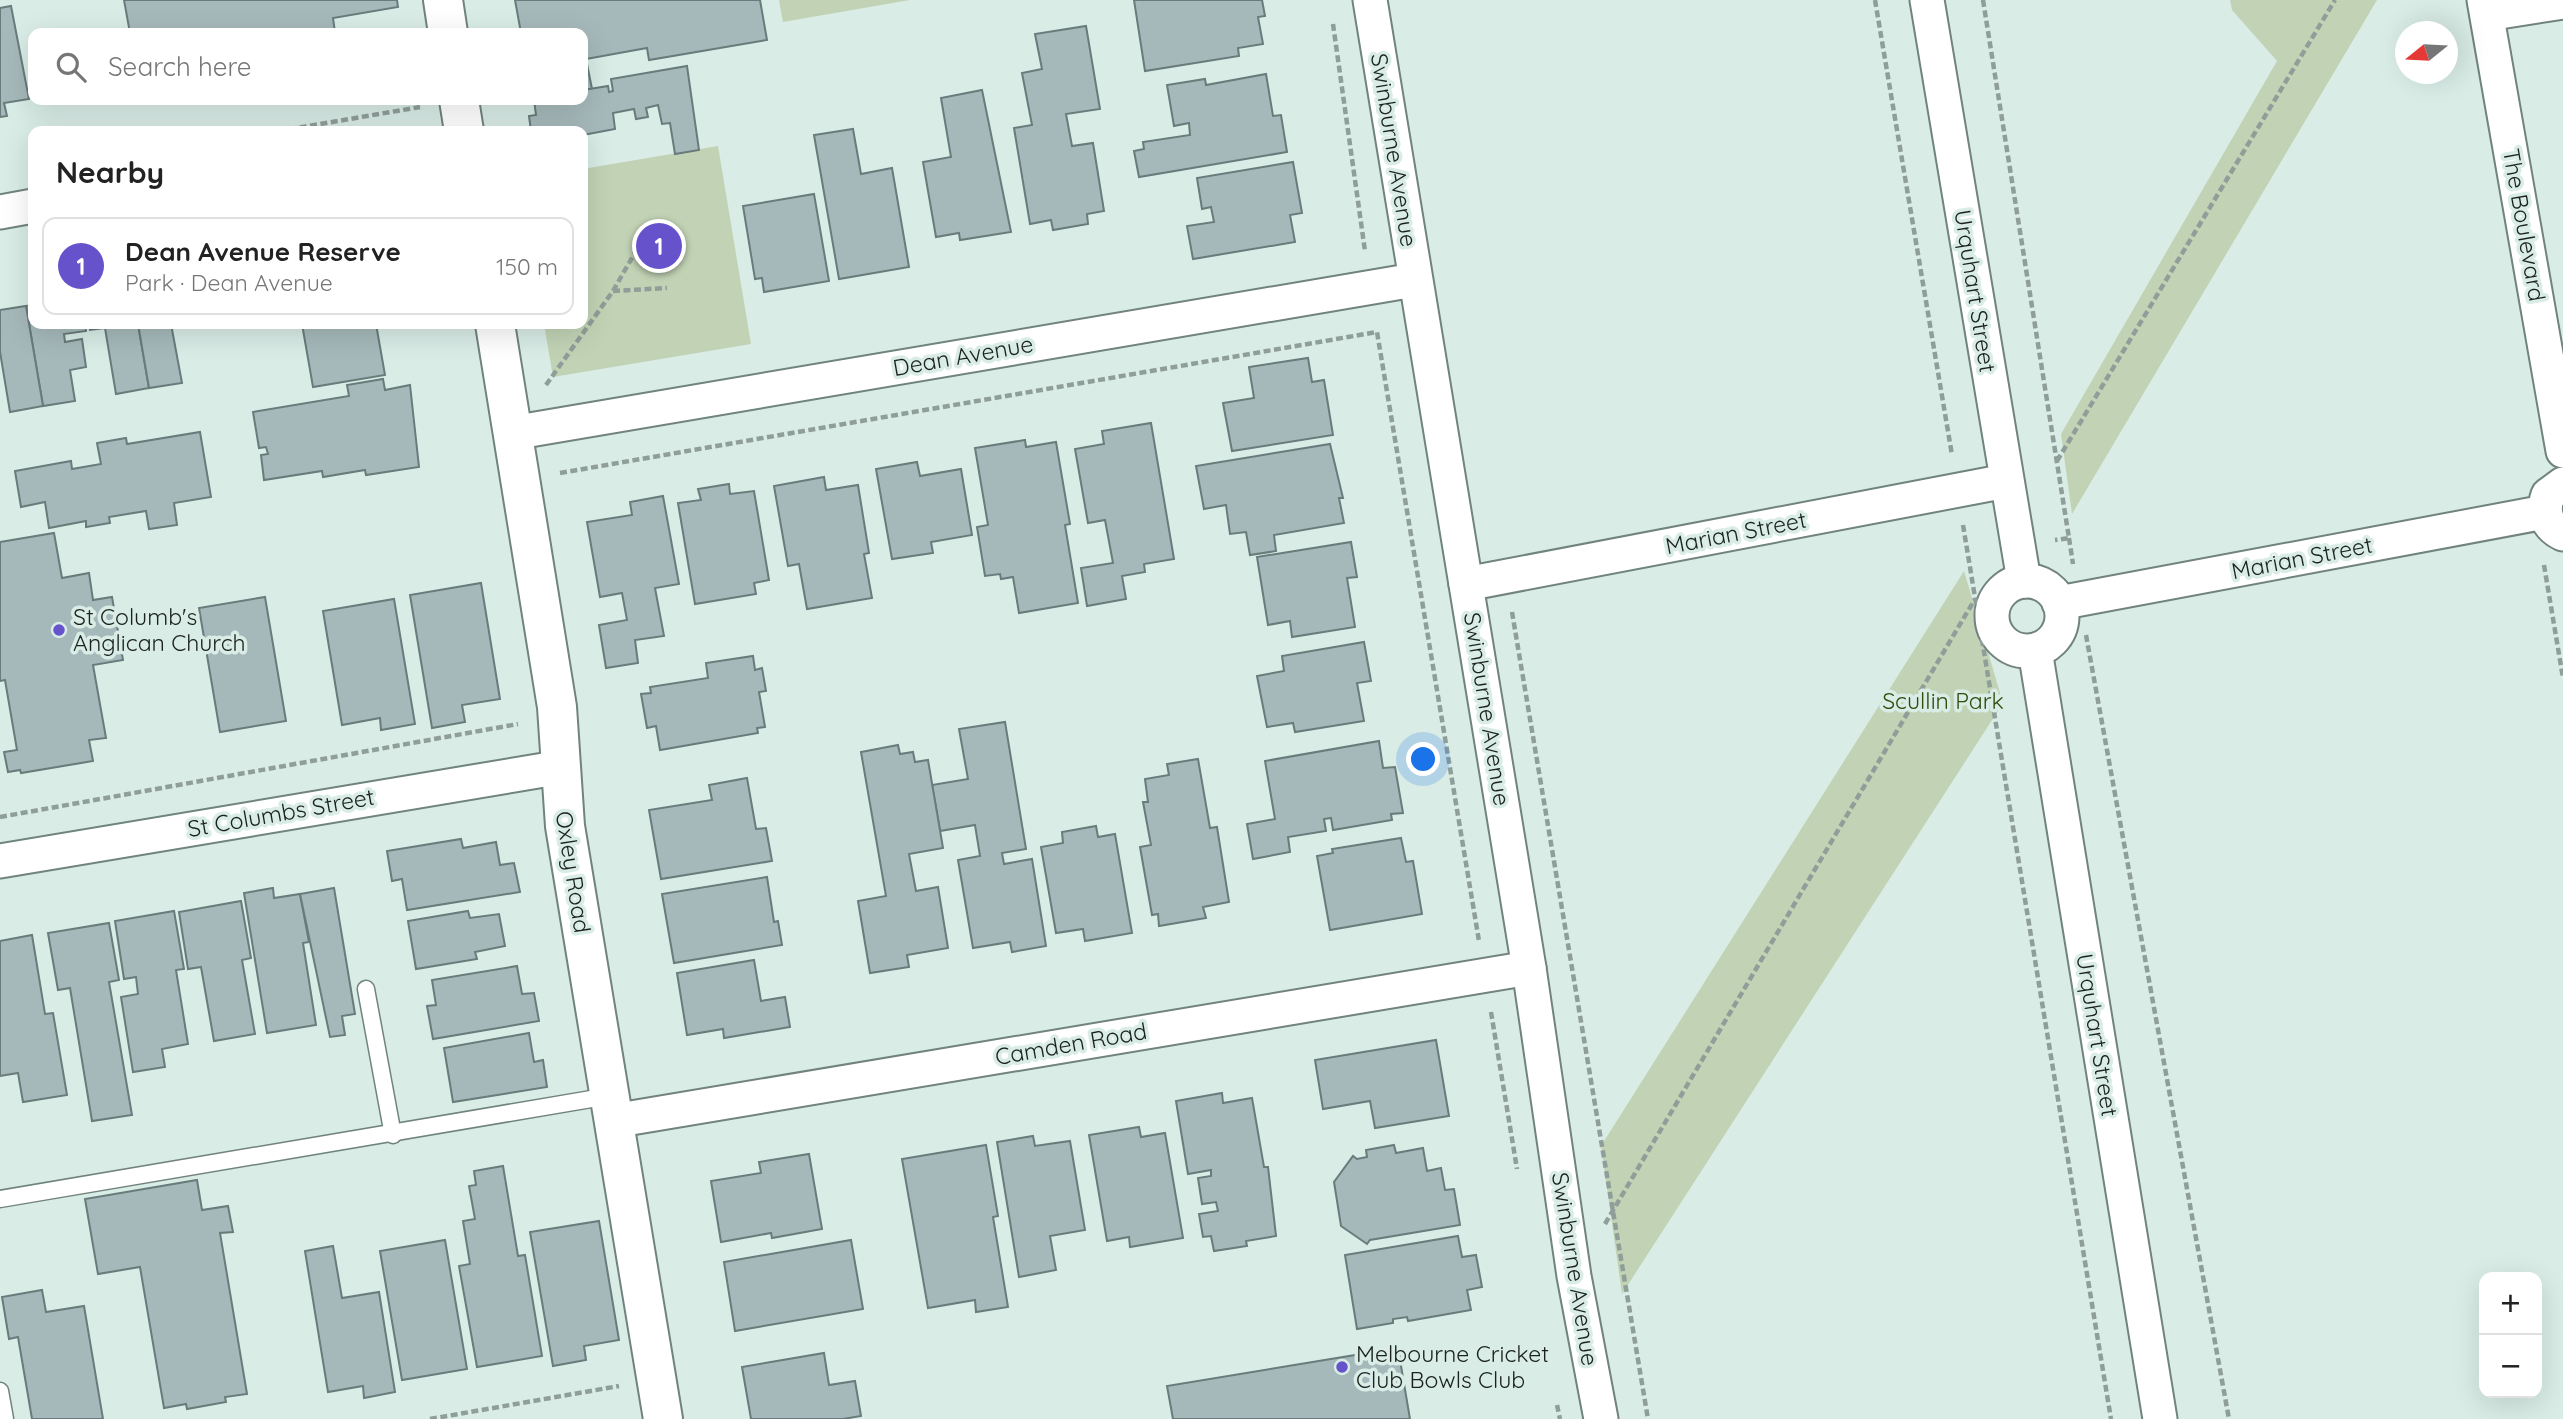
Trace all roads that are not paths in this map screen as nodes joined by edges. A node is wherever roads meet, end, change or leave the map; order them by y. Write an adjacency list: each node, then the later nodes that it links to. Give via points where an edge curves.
1 (443, 0): 6 (street)
2 (1370, 0): 11 (street, Swinburne Avenue)
3 (1927, 0): 15 (street, Urquhart Street)
4 (2563, 2): 5 (street)
5 (2486, 7): 14 (street, The Boulevard)
6 (447, 28)
7 (443, 105): 8 (street)
8 (460, 126)
9 (28, 207): 10 (street)
10 (0, 212)
11 (1414, 280): 13 (street, Dean Avenue); 19 (street, Swinburne Avenue)
12 (496, 329): 13 (street, Oxley Road)
13 (512, 433): 22 (street, Oxley Road, via 557,707)
14 (2563, 451)
15 (2006, 481): 18 (street, Urquhart Street); 19 (street, Marian Street)
16 (2563, 484): 17 (street, via 2548,495)
17 (2554, 523): 20 (street, Marian Street)
18 (2024, 581): 20 (street, via 2045,586); 21 (street, via 2003,591 1996,600 1993,622 2003,642 2023,651)
19 (1466, 584): 24 (street, Swinburne Avenue)
20 (2069, 601): 21 (street, via 2060,627 2046,646)
21 (2035, 650): 33 (street, Urquhart Street)
22 (562, 766): 23 (street, St Columbs Street); 26 (street, Oxley Road, via 565,826)
23 (0, 861)
24 (1529, 968): 26 (street, Camden Road); 32 (street, Swinburne Avenue, via 1574,1276)
25 (366, 989): 27 (lane)
26 (611, 1109): 27 (lane); 31 (street, Oxley Road)
27 (393, 1135): 28 (lane)
28 (0, 1199)
29 (0, 1391): 30 (lane)
30 (5, 1419)
31 (663, 1419)
32 (1601, 1419)
33 (2160, 1419)

